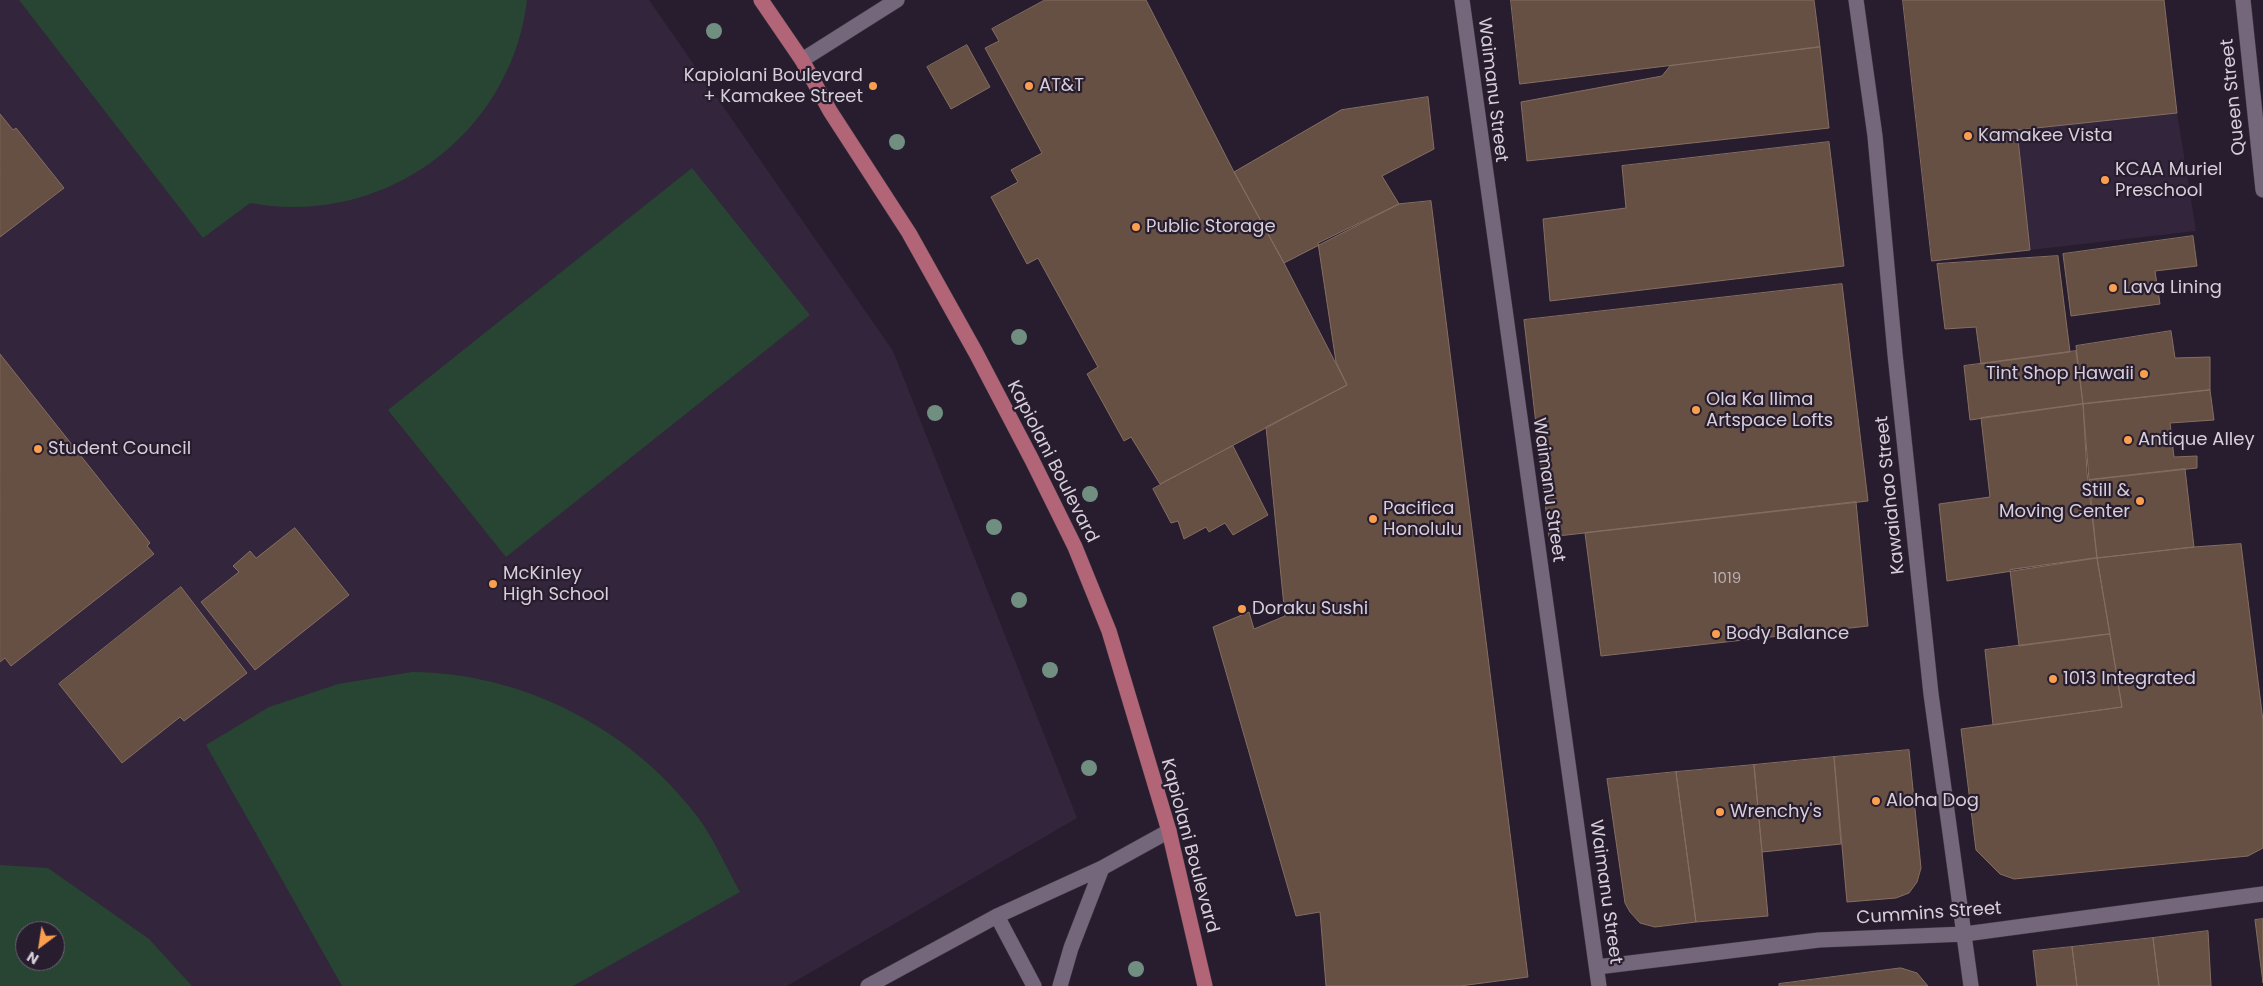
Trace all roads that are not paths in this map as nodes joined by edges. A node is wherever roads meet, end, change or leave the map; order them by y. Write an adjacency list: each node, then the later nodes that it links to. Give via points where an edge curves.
1 (761, 0): 6 (main road, Kapiolani Boulevard)
2 (897, 0): 6 (street)
3 (1462, 0): 13 (street, Waimanu Street)
4 (1856, 0): 12 (street, Kawaiahao Street, via 1875,136 1931,694)
5 (2243, 0): 7 (street, Queen Street)
6 (802, 60): 8 (main road, Kapiolani Boulevard, via 830,111 909,234 971,344 1075,548 1109,631)
7 (2263, 190)
8 (1169, 830): 9 (street); 17 (main road, Kapiolani Boulevard)
9 (1102, 868): 11 (street); 16 (street)
10 (2263, 894): 12 (street, Cummins Street)
11 (997, 916): 14 (street); 15 (street)
12 (1965, 934): 13 (street, Cummins Street, via 1819,940); 19 (street, Kawaiahao Street)
13 (1597, 967): 18 (street, Waimanu Street)
14 (868, 986)
15 (1034, 986)
16 (1060, 986)
17 (1206, 986)
18 (1599, 986)
19 (1971, 986)

